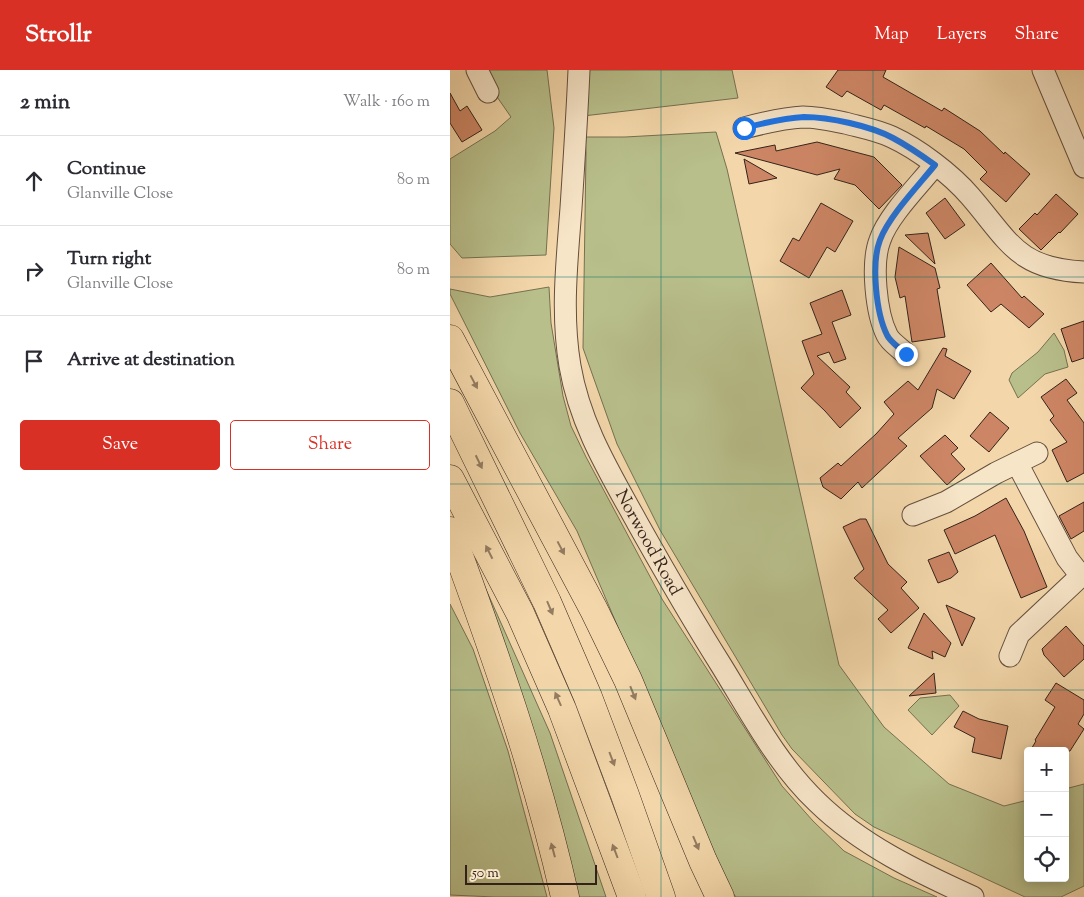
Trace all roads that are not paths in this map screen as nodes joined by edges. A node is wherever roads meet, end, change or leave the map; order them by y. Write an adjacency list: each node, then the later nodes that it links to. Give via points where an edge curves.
1 (477, 70): 4 (street)
2 (580, 70): 28 (street, Norwood Road, via 565,264 565,311 576,396 592,439 689,614 763,733 804,789 834,818 877,848)
3 (1043, 70): 6 (street)
4 (488, 92)
5 (744, 128): 7 (street, via 805,117 832,120 891,137)
6 (1080, 145): 8 (street)
7 (935, 165): 9 (street, via 956,182 1021,255 1044,266); 11 (street, via 893,217 880,240 875,263 878,303 887,336)
8 (1084, 167)
9 (1084, 272)
10 (450, 339): 17 (highway, one-way to 17)
11 (906, 354)
12 (450, 393): 17 (highway)
13 (450, 402): 26 (highway, one-way to 26, via 577,671)
14 (1037, 453): 15 (street)
15 (1017, 463): 18 (street, via 946,502); 21 (street, via 1067,558)
16 (450, 479): 25 (highway, one-way to 16, via 562,708 520,613)
17 (538, 504): 27 (highway, one-way to 27, via 628,680)
18 (913, 515)
19 (450, 531): 23 (highway)
20 (450, 563): 23 (highway)
21 (1083, 574): 22 (street, via 1018,634)
22 (1010, 656)
23 (504, 679): 24 (highway, one-way to 23, via 536,783)
24 (565, 897)
25 (632, 897)
26 (662, 897)
27 (720, 897)
28 (971, 897)

